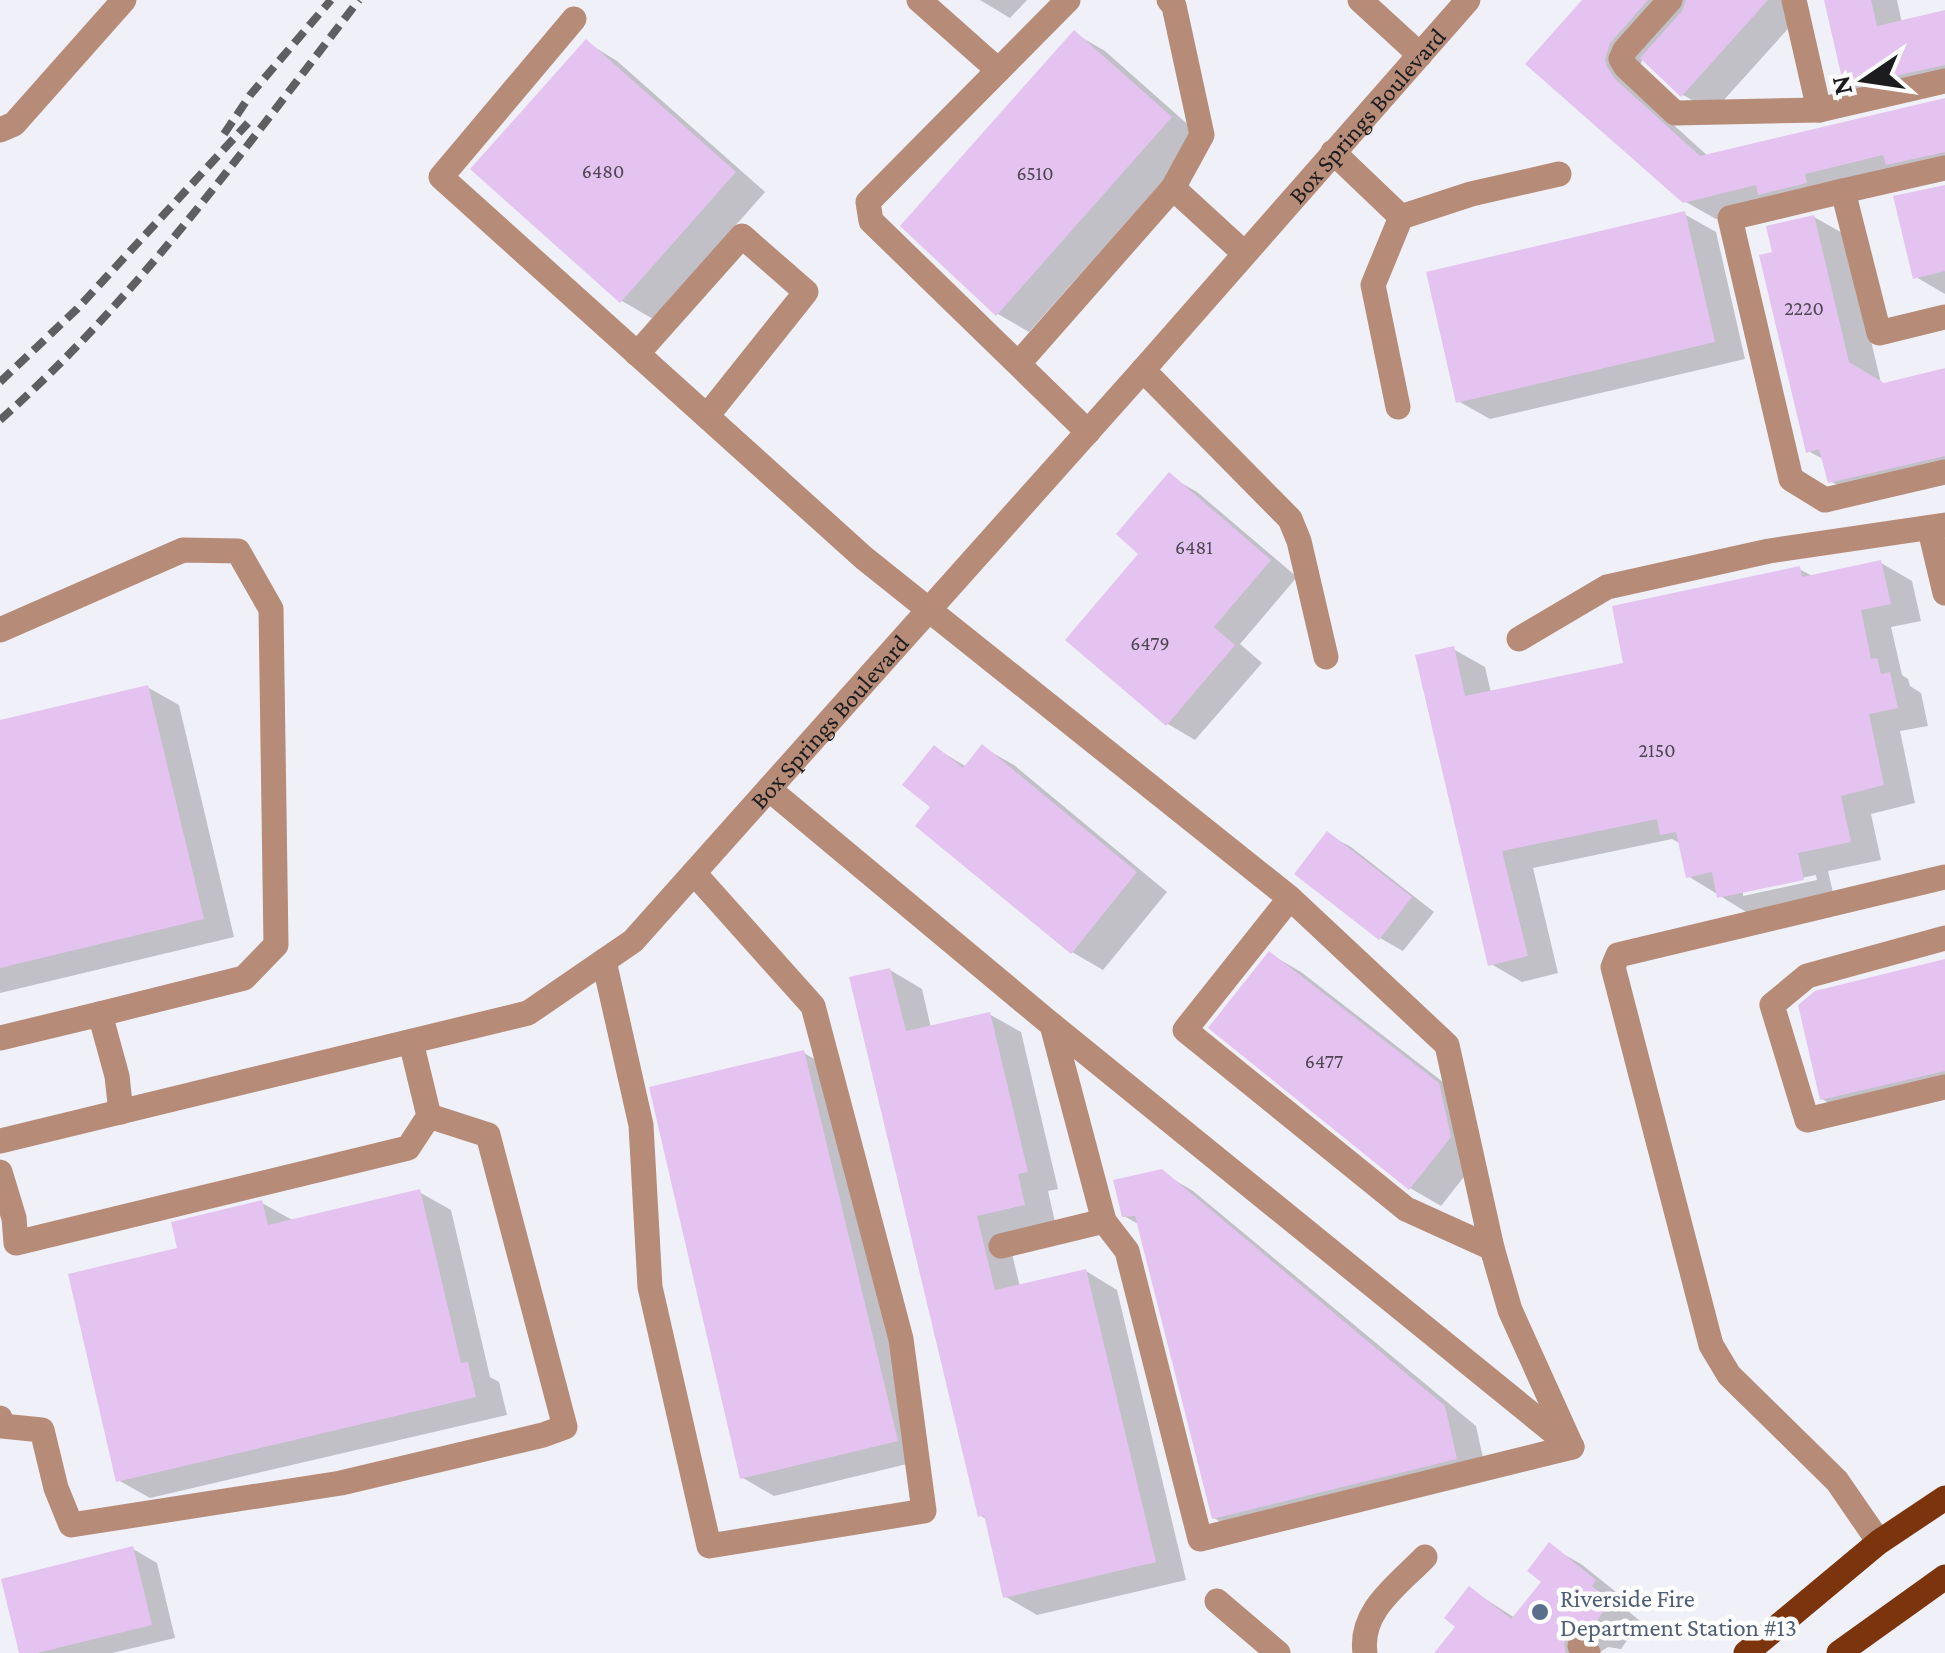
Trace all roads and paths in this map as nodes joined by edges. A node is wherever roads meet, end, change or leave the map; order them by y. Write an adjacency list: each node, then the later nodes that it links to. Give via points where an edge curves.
1 (124, 0): 14 (street, via 14,124)
2 (919, 0): 11 (street)
3 (1068, 0): 11 (street)
4 (1170, 0): 18 (street, via 1202,129)
5 (1360, 0): 10 (street)
6 (1468, 0): 10 (street, Box Springs Boulevard)
7 (1670, 0): 13 (street, via 1621,59 1675,113)
8 (1794, 0): 13 (street)
9 (574, 18): 23 (street, via 441,176)
10 (1420, 55): 15 (street, Box Springs Boulevard)
11 (998, 70): 24 (street, via 868,202 868,212)
12 (1945, 81): 13 (street)
13 (1819, 110)
14 (0, 130)
15 (1333, 152): 20 (street); 21 (street, Box Springs Boulevard)
16 (1945, 168): 19 (street)
17 (1559, 174): 20 (street)
18 (1173, 188): 21 (street); 24 (street)
19 (1843, 191): 22 (street, via 1879,333); 29 (street, via 1730,218 1791,478 1825,500)
20 (1401, 218): 26 (street, via 1373,285)
21 (1244, 253): 25 (street, Box Springs Boulevard)
22 (1945, 317)
23 (638, 354): 27 (street); 27 (street, via 742,236 806,292)
24 (1019, 363): 28 (street)
25 (1143, 370): 28 (street, Box Springs Boulevard); 35 (street, via 1290,519)
26 (1398, 408)
27 (707, 416): 32 (street, via 864,558)
28 (1088, 432): 32 (street, Box Springs Boulevard)
29 (1945, 472)
30 (1937, 528): 31 (street); 34 (street, via 1769,550 1607,588)
31 (1945, 593)
32 (930, 608): 36 (street, Box Springs Boulevard); 39 (street)
33 (0, 630): 42 (street, via 183,550 238,551 271,609 276,945 244,978)
34 (1519, 639)
35 (1326, 657)
36 (768, 789): 37 (street, Box Springs Boulevard); 43 (street)
37 (694, 873): 41 (street, Box Springs Boulevard, via 633,941); 41 (street, via 813,1006 901,1339 924,1512 709,1546 650,1288 641,1124)
38 (1945, 877): 58 (street, via 1618,955 1613,967 1711,1345 1729,1375 1837,1481)
39 (1290, 898): 54 (street, via 1447,1045); 54 (street, via 1185,1030 1406,1209)
40 (1945, 938): 46 (street, via 1807,976 1772,1005 1807,1120)
41 (604, 961): 45 (street, Box Springs Boulevard, via 528,1014)
42 (100, 1014): 44 (street); 47 (street)
43 (1052, 1025): 51 (street); 56 (street)
44 (0, 1038)
45 (412, 1042): 47 (street, Box Springs Boulevard); 48 (street)
46 (1945, 1087)
47 (121, 1112): 49 (street, Box Springs Boulevard)
48 (428, 1116): 52 (street, via 408,1148); 55 (street, via 488,1135 565,1427 341,1482 70,1525 42,1430 2,1426)
49 (0, 1142)
50 (0, 1172): 52 (street, via 14,1218)
51 (1104, 1221): 53 (street); 56 (street, via 1128,1251 1200,1539)
52 (8, 1245)
53 (1001, 1246)
54 (1492, 1248): 56 (street, via 1510,1310)
55 (0, 1418)
56 (1572, 1447)
57 (1945, 1498): 58 (main road)
58 (1879, 1542): 64 (main road)
59 (1425, 1558): 63 (street, via 1372,1610 1363,1637)
60 (1945, 1577): 65 (main road)
61 (1217, 1601): 62 (street)
62 (1278, 1653)
63 (1366, 1653)
64 (1746, 1653)
65 (1839, 1653)

